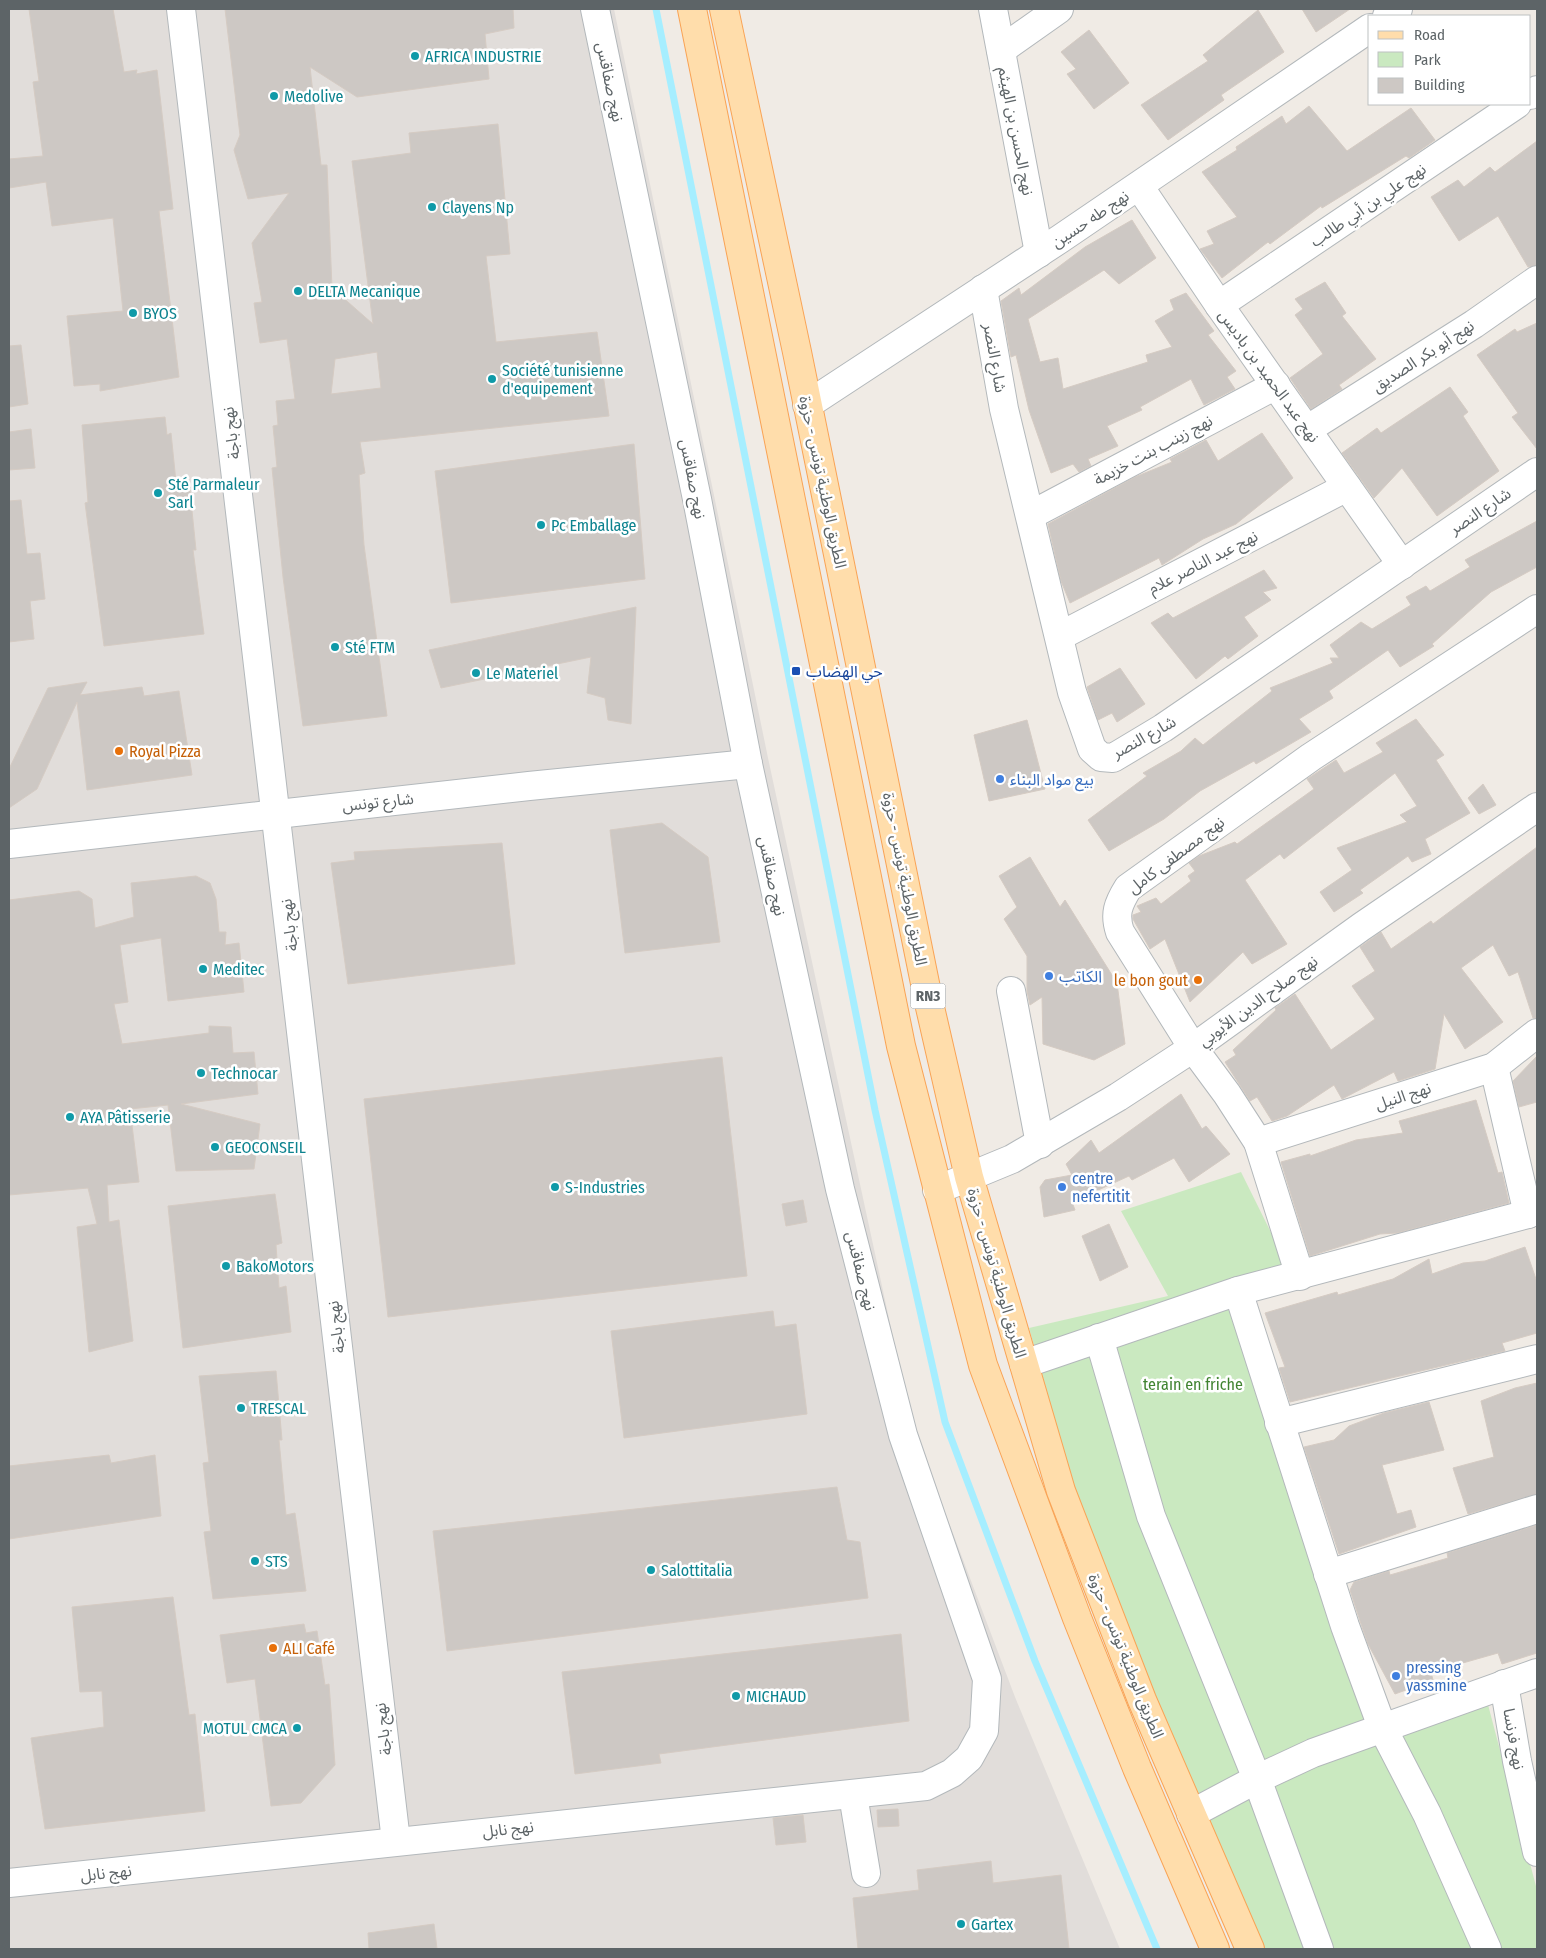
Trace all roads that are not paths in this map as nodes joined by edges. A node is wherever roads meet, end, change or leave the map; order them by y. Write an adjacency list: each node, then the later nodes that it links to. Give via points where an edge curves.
1 (181, 9): 26 (street, نهج باجة)
2 (595, 9): 24 (street, نهج صفاقس, via 697,499)
3 (692, 9): 35 (main road, الطريق الوطنية تونس - حزوة / RN3, via 901,1046)
4 (724, 9): 16 (main road, الطريق الوطنية تونس - حزوة / RN3)
5 (993, 9): 8 (street, نهج الحسن بن الهيثم)
6 (1059, 9): 8 (street)
7 (1368, 29): 10 (street, نهج طه حسين)
8 (1001, 50): 11 (street, نهج الحسن بن الهيثم)
9 (1516, 105): 14 (street, نهج علي بن أبي طالب)
10 (1139, 186): 11 (street, نهج طه حسين); 14 (street, نهج عبد الحميد بن باديس)
11 (1039, 253): 13 (street, نهج طه حسين)
12 (1537, 280): 17 (street, نهج أبو بكر الصديق)
13 (983, 289): 16 (street, نهج طه حسين); 20 (street, شارع النصر, via 1004,410)
14 (1219, 306): 15 (street, نهج عبد الحميد بن باديس)
15 (1276, 385): 17 (street, نهج عبد الحميد بن باديس); 20 (street, نهج زينب بنت خزيمة)
16 (807, 405): 34 (main road, الطريق الوطنية تونس - حزوة / RN3, via 929,1002)
17 (1308, 429): 19 (street, نهج عبد الحميد بن باديس)
18 (1537, 472): 21 (street, شارع النصر)
19 (1347, 487): 21 (street, نهج عبد الحميد بن باديس); 23 (street, نهج عبد الناصر علام)
20 (1031, 515): 23 (street, شارع النصر)
21 (1402, 564): 23 (street, شارع النصر, via 1164,728 1112,758 1101,757 1092,749 1072,692)
22 (1537, 609): 30 (street, نهج مصطفى كامل, via 1311,757 1128,888 1119,902 1116,917 1120,932)
23 (1060, 636)
24 (748, 764): 26 (street, شارع تونس); 48 (street, نهج صفاقس, via 840,1189 903,1434 987,1679)
25 (1537, 807): 30 (street, نهج صلاح الدين الأيوبي)
26 (276, 814): 27 (street, شارع تونس); 52 (street, نهج باجة)
27 (9, 844)
28 (1011, 991): 33 (street)
29 (1537, 1033): 31 (street, نهج النيل)
30 (1193, 1048): 32 (street, نهج مصطفى كامل, via 1228,1094); 33 (street, نهج صلاح الدين الأيوبي)
31 (1494, 1067): 32 (street, نهج النيل); 36 (street)
32 (1258, 1142): 37 (street, نهج مصطفى كامل)
33 (1040, 1144): 34 (street, نهج صلاح الدين الأيوبي)
34 (969, 1177): 35 (street, نهج صلاح الدين الأيوبي); 41 (main road, الطريق الوطنية تونس - حزوة / RN3)
35 (937, 1190): 56 (main road, الطريق الوطنية تونس - حزوة / RN3, via 983,1365 1002,1418 1076,1618)
36 (1533, 1211): 37 (street)
37 (1300, 1276): 38 (street)
38 (1238, 1291): 39 (street); 42 (street)
39 (1099, 1338): 41 (street); 49 (street, via 1151,1516)
40 (1537, 1359): 42 (street)
41 (1024, 1364): 51 (main road, الطريق الوطنية تونس - حزوة / RN3, via 1061,1491 1142,1700)
42 (1279, 1423): 44 (street)
43 (1537, 1509): 44 (street)
44 (1328, 1574): 47 (street)
45 (1537, 1673): 46 (street)
46 (1504, 1684): 47 (street); 53 (street, نهج فرنسا)
47 (1382, 1727): 49 (street); 59 (street, via 1426,1814)
48 (984, 1731): 50 (street, نهج نابل, via 969,1758 935,1782 926,1786)
49 (1257, 1779): 51 (street); 58 (street)
50 (853, 1795): 52 (street, نهج نابل); 54 (street)
51 (1192, 1814): 57 (main road, الطريق الوطنية تونس - حزوة / RN3)
52 (396, 1841): 55 (street, نهج نابل)
53 (1537, 1852)
54 (866, 1873)
55 (9, 1883)
56 (1214, 1949)
57 (1250, 1949)
58 (1319, 1949)
59 (1487, 1949)

